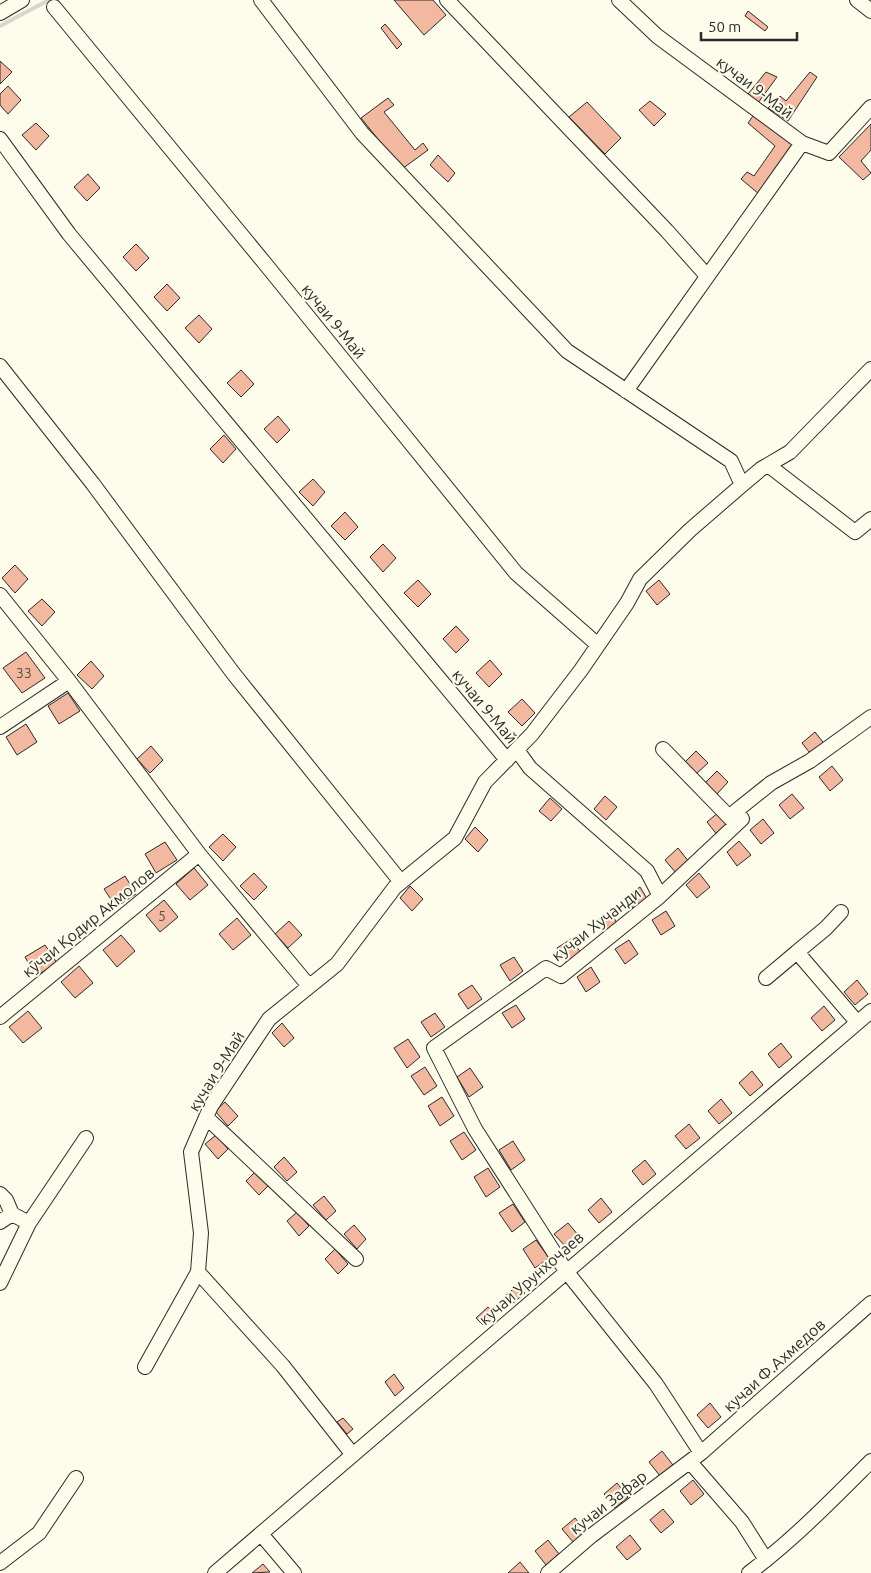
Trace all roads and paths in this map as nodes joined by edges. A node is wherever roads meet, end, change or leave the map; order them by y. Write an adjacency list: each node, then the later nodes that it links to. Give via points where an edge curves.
1 (22, 0): 7 (street)
2 (261, 0): 15 (street, via 362,133 567,352)
3 (447, 0): 12 (street)
4 (620, 0): 11 (street, кучаи 9-Май, via 658,36)
5 (857, 0): 8 (street)
6 (54, 7): 20 (street, кучаи 9-Май, via 516,574)
7 (0, 12)
8 (871, 12)
9 (871, 107): 11 (street, кучаи 9-Май, via 829,153)
10 (0, 139): 25 (street, кучаи 9-Май, via 69,234)
11 (802, 143): 12 (street)
12 (707, 276): 15 (street)
13 (0, 366): 28 (street, via 94,484 233,672)
14 (871, 369): 16 (street, кучаи 9-Май, via 790,452)
15 (626, 391): 17 (street, via 732,461)
16 (768, 465): 17 (street, кучаи 9-Май); 18 (street, via 855,532)
17 (742, 485): 20 (street, кучаи 9-Май, via 640,579)
18 (871, 519)
19 (0, 595): 21 (street)
20 (598, 645): 25 (street, кучаи 9-Май, via 532,734)
21 (69, 681): 23 (street); 27 (street)
22 (871, 717): 26 (street, via 810,761 771,783 736,811 742,818)
23 (0, 727)
24 (663, 749): 26 (street)
25 (512, 755): 28 (street, кучаи 9-Май, via 485,782 455,838); 29 (street, via 647,871)
26 (736, 824): 29 (street, кучаи Хучанди)
27 (198, 854): 33 (street); 35 (street, кӯчаи Қодир Акмолов)
28 (401, 882): 33 (street, кучаи 9-Май, via 337,964)
29 (660, 896): 44 (street, кучаи Хучанди, via 561,976 546,968 434,1048 475,1129)
30 (841, 912): 31 (street)
31 (797, 952): 32 (street); 36 (street)
32 (766, 978)
33 (309, 986): 37 (street, кучаи 9-Май, via 269,1019)
34 (871, 1011): 36 (street, кучаи Урунхочаев)
35 (0, 1017)
36 (857, 1022): 44 (street, кучаи Урунхочаев)
37 (206, 1117): 43 (street); 45 (street, кучаи 9-Май, via 191,1152 201,1233)
38 (86, 1138): 42 (street)
39 (0, 1194): 40 (street)
40 (12, 1214): 41 (street); 42 (street)
41 (0, 1222)
42 (29, 1222): 46 (street)
43 (356, 1259)
44 (566, 1271): 49 (street, кучаи Урунхочаев); 50 (street, via 656,1384)
45 (198, 1272): 48 (street); 49 (street, via 283,1366)
46 (0, 1283)
47 (871, 1303): 50 (street, кучаи Ф.Ахмедов)
48 (145, 1367)
49 (353, 1455): 53 (street, кучаи Урунхочаев)
50 (696, 1458): 54 (street); 58 (street, кучаи Зафар, via 591,1536)
51 (871, 1461): 54 (street)
52 (76, 1478): 55 (street, via 39,1533)
53 (261, 1534): 56 (street, кучаи Урунхочаев); 57 (street)
54 (766, 1560): 59 (street)
55 (0, 1563)
56 (215, 1573)
57 (294, 1573)
58 (548, 1573)
59 (749, 1573)

